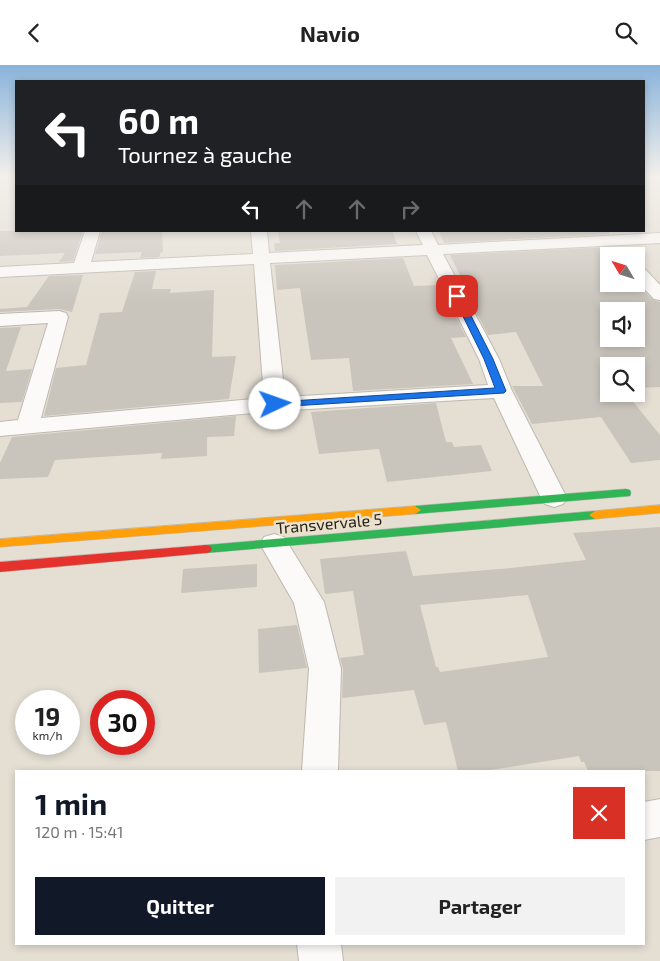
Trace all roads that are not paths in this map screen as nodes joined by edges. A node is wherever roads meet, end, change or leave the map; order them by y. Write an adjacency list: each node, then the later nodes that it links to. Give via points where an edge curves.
1 (93, 232): 9 (street)
2 (259, 232): 8 (street)
3 (424, 232): 7 (street)
4 (604, 236): 5 (street); 6 (street); 7 (street)
5 (660, 238)
6 (615, 247)
7 (433, 249): 8 (street); 14 (street, via 489,359)
8 (261, 258): 9 (street); 15 (street)
9 (81, 267): 10 (street)
10 (0, 272)
11 (645, 279): 12 (street)
12 (660, 295)
13 (0, 320): 16 (street, via 59,317)
14 (501, 391): 15 (street); 19 (street)
15 (275, 404): 16 (street)
16 (27, 427): 17 (street)
17 (0, 429)
18 (641, 492): 19 (main road, Transvervale 5)
19 (554, 499): 21 (main road, Transvervale 5)
20 (660, 509): 22 (main road, Transvervale 5)
21 (0, 543)
22 (274, 544): 23 (main road, Transvervale 5); 24 (street, via 309,602 325,669)
23 (0, 567)
24 (320, 770)
25 (660, 818): 26 (street)
26 (645, 821)
27 (319, 945): 28 (street)
28 (321, 961)

